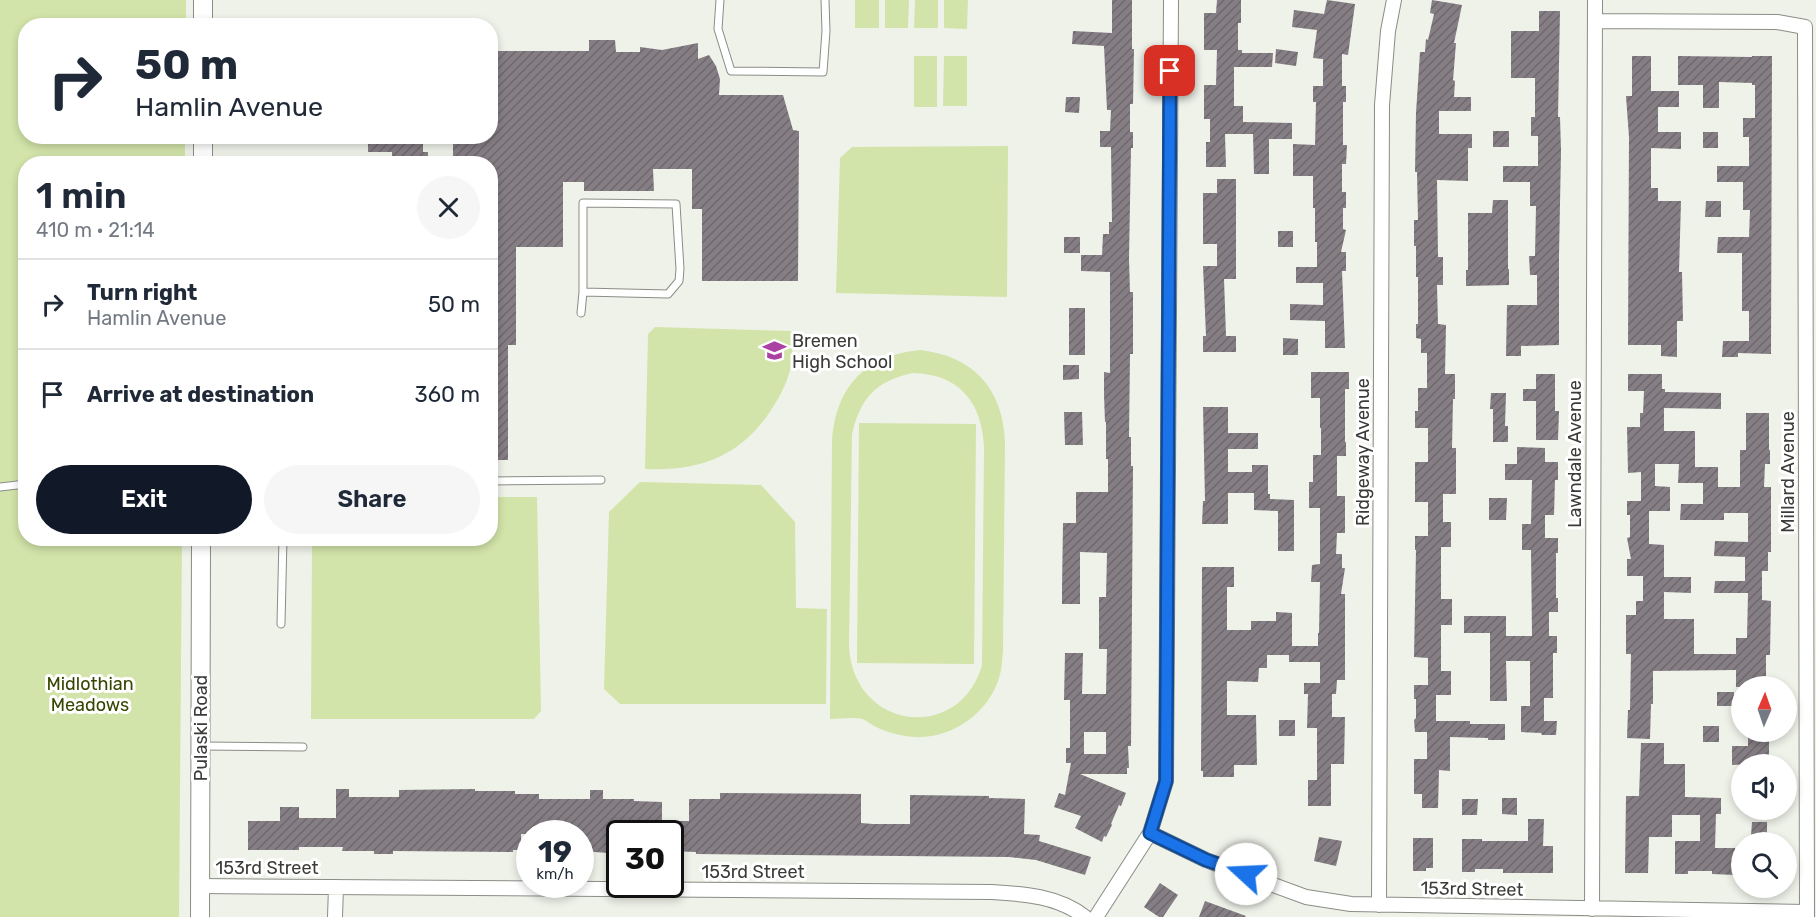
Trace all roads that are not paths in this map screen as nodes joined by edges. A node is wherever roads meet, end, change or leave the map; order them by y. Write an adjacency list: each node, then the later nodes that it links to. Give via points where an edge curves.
1 (203, 0): 7 (main road)
2 (720, 0): 3 (lane, via 718,29 730,71 823,72)
3 (825, 0)
4 (1171, 0): 20 (street, via 1166,781)
5 (1394, 0): 23 (street, Ridgeway Avenue, via 1382,105)
6 (1595, 0): 8 (street, Lawndale Avenue)
7 (203, 18)
8 (1595, 21): 24 (street, Lawndale Avenue); 25 (street, Millard Avenue, via 1777,22 1805,27)
9 (583, 292): 9 (lane, via 668,294 679,281 676,204 583,203); 10 (lane)
10 (580, 313)
11 (601, 480): 12 (lane)
12 (498, 481)
13 (18, 485): 14 (lane)
14 (0, 487)
15 (201, 546): 18 (main road, Pulaski Road)
16 (283, 546): 17 (lane)
17 (281, 624)
18 (201, 746): 19 (lane); 21 (main road, Pulaski Road)
19 (303, 747)
20 (1150, 833): 23 (street, 153rd Street, via 1206,860 1306,897); 29 (street)
21 (200, 886): 22 (street, 153rd Street); 26 (main road, Pulaski Road)
22 (336, 887): 27 (street); 28 (street, 153rd Street, via 992,892 1038,896)
23 (1379, 905): 24 (street, 153rd Street)
24 (1592, 909): 25 (street, 153rd Street)
25 (1807, 914)
26 (200, 917)
27 (335, 917)
28 (1085, 917)
29 (1096, 917)

